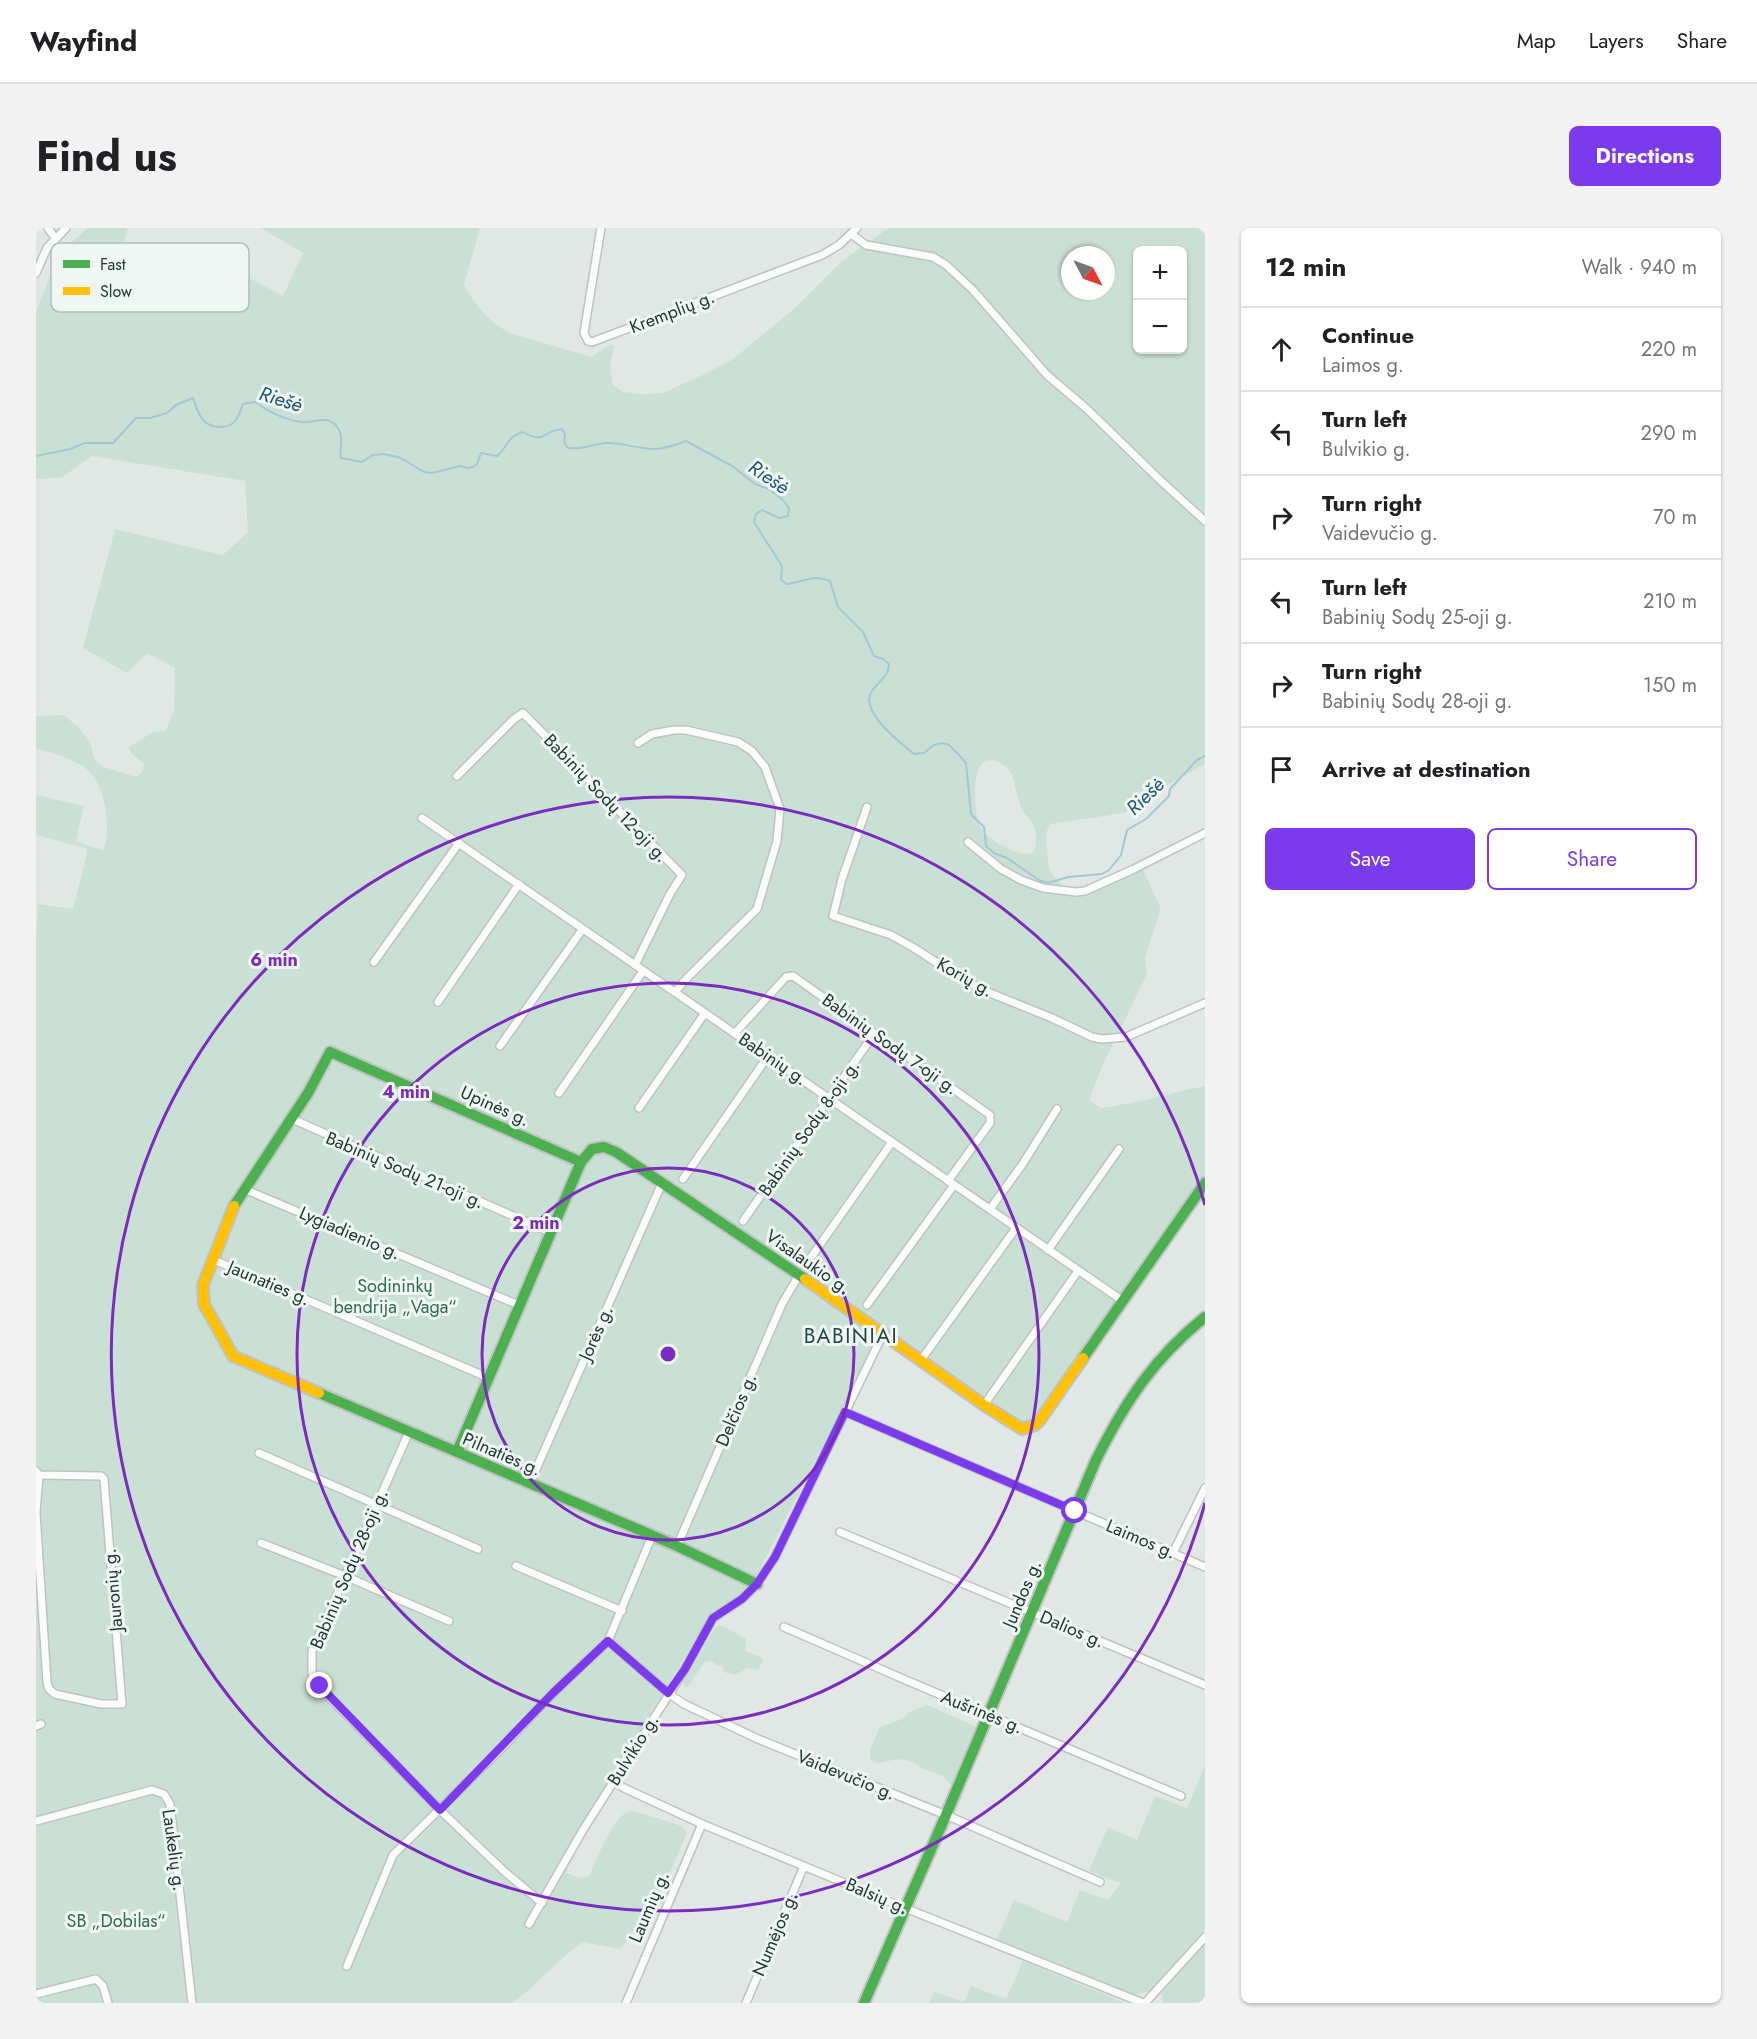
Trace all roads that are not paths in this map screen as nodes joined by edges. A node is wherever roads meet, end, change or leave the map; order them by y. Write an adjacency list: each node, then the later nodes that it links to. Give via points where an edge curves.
1 (48, 228): 6 (street)
2 (66, 228): 6 (street)
3 (601, 228): 5 (street, Kremplių g., via 585,333 592,342 822,255)
4 (857, 228): 5 (street, Kremplių g.)
5 (851, 234): 10 (street, via 866,245 933,257 946,266 973,290 1047,375)
6 (55, 238): 7 (street)
7 (51, 243)
8 (51, 243): 9 (street)
9 (36, 273)
10 (1205, 521)
11 (638, 743): 23 (street, via 652,734 674,730 738,742 752,751 765,768 780,809 777,841 757,909)
12 (457, 776): 21 (street, Babinių Sodų 12-oji g., via 523,713 682,876)
13 (867, 807): 25 (street, Korių g., via 833,916 891,935 962,979 1092,1037 1126,1037)
14 (422, 818): 17 (street, Babinių g.)
15 (1205, 832): 16 (street, via 1076,892 1043,888 1021,880)
16 (968, 842)
17 (459, 843): 18 (street, Babinių g.); 20 (street)
18 (519, 884): 19 (street, Babinių g.); 24 (street)
19 (582, 930): 21 (street, Babinių g.); 29 (street)
20 (374, 962)
21 (635, 965): 22 (street, Babinių g.)
22 (643, 971): 23 (street, Babinių g.); 31 (street)
23 (675, 992): 26 (street, Babinių g.)
24 (438, 1002)
25 (1205, 1003)
26 (705, 1013): 27 (street, Babinių g.); 33 (street)
27 (735, 1033): 28 (street, Babinių Sodų 7-oji g., via 789,975); 30 (street, Babinių g.)
28 (874, 1034): 32 (street, Babinių Sodų 8-oji g.); 41 (street, Babinių Sodų 7-oji g., via 990,1115 990,1123)
29 (500, 1046)
30 (768, 1056): 32 (street, Babinių g.); 39 (street)
31 (559, 1093)
32 (830, 1098): 36 (street, Babinių g.); 45 (street, Babinių Sodų 8-oji g.)
33 (639, 1108)
34 (1058, 1109): 44 (street)
35 (292, 1119): 38 (street, Upinės g., via 330,1052); 43 (street); 47 (street, Babinių Sodų 21-oji g.)
36 (892, 1142): 41 (street, Babinių g.); 50 (street, Delčios g.)
37 (1119, 1149): 48 (street)
38 (581, 1162): 40 (street, Visalaukio g., via 587,1151 605,1147); 47 (street)
39 (683, 1179)
40 (662, 1182): 50 (street, Visalaukio g.); 65 (street, Jorės g.)
41 (951, 1183): 44 (street, Babinių g.); 53 (street)
42 (1205, 1183): 52 (street, Visalaukio g.)
43 (244, 1189): 49 (street); 54 (street, Lygiadienio g.)
44 (990, 1209): 46 (street, Babinių g.)
45 (743, 1221)
46 (1016, 1228): 48 (street, Babinių g.); 57 (street)
47 (552, 1233): 54 (street)
48 (1048, 1250): 51 (street, Babinių g.)
49 (214, 1260): 58 (street, Jaunaties g.); 61 (street, Pilnaties g., via 204,1285 204,1304 233,1356)
50 (802, 1271): 56 (street, Visalaukio g.); 73 (street, Delčios g., via 775,1321)
51 (1078, 1271): 52 (street, Babinių g.); 59 (street)
52 (1123, 1301): 59 (street, Visalaukio g., via 1035,1425 1022,1429)
53 (867, 1305)
54 (521, 1306): 58 (street)
55 (1205, 1317): 68 (street, Jundos g., via 1161,1357 1134,1390 1107,1438)
56 (883, 1334): 57 (street, Visalaukio g.); 60 (street, Bulvikio g.)
57 (921, 1360): 59 (street, Visalaukio g.)
58 (489, 1378): 63 (street)
59 (984, 1405)
60 (845, 1412): 68 (street, Laimos g.); 79 (street, Bulvikio g., via 775,1557)
61 (409, 1432): 63 (street, Pilnaties g.); 67 (street, Babinių Sodų 28-oji g.)
62 (259, 1452): 67 (street)
63 (457, 1452): 65 (street, Pilnaties g.)
64 (37, 1473): 69 (street); 69 (street, Jauronių g., via 104,1479 122,1704 101,1704 55,1694 49,1689)
65 (530, 1483): 71 (street, Pilnaties g.)
66 (1205, 1488): 75 (street)
67 (377, 1504): 74 (street); 78 (street, Babinių Sodų 28-oji g.)
68 (1075, 1511): 75 (street, Laimos g.); 81 (street, Jundos g.)
69 (36, 1512)
70 (840, 1532): 81 (street, Dalios g.)
71 (652, 1536): 73 (street, Pilnaties g.); 80 (street)
72 (261, 1543): 78 (street)
73 (677, 1546): 79 (street, Pilnaties g.)
74 (478, 1549)
75 (1173, 1553): 77 (street, Laimos g.)
76 (516, 1566): 80 (street)
77 (1205, 1567)
78 (345, 1576): 82 (street); 90 (street, Babinių Sodų 28-oji g., via 312,1651 312,1674 331,1699)
79 (757, 1584): 86 (street, Bulvikio g., via 713,1618)
80 (622, 1611): 84 (street)
81 (1032, 1612): 85 (street, Dalios g.); 87 (street, Jundos g.)
82 (449, 1621)
83 (784, 1627): 87 (street, Aušrinės g.)
84 (608, 1641): 86 (street, Vaidevučio g.); 90 (street)
85 (1205, 1685)
86 (668, 1693): 88 (street, Bulvikio g.); 91 (street, Vaidevučio g., via 758,1739)
87 (989, 1714): 89 (street, Aušrinės g.); 91 (street, Jundos g.)
88 (614, 1782): 93 (street, Balsių g.); 96 (street, Bulvikio g.)
89 (1181, 1796)
90 (440, 1810): 96 (street, Babinių Sodų 28-oji g.); 100 (street, via 393,1856)
91 (946, 1815): 95 (street, Vaidevučio g.); 97 (street, Jundos g.)
92 (36, 1821): 103 (street, Laukelių g., via 152,1790 164,1794 170,1804)
93 (702, 1824): 94 (street, Balsių g.); 104 (street, Laumių g.)
94 (804, 1866): 97 (street, Balsių g.); 105 (street, Numėjos g.)
95 (1100, 1882)
96 (542, 1903): 98 (street, Bulvikio g.)
97 (905, 1908): 106 (street); 107 (street, Balsių g.)
98 (529, 1924)
99 (1205, 1937): 107 (street)
100 (347, 1966)
101 (36, 1994): 102 (street, via 96,1978)
102 (108, 2003)
103 (192, 2003)
104 (626, 2003)
105 (746, 2003)
106 (864, 2003)
107 (1144, 2003)

